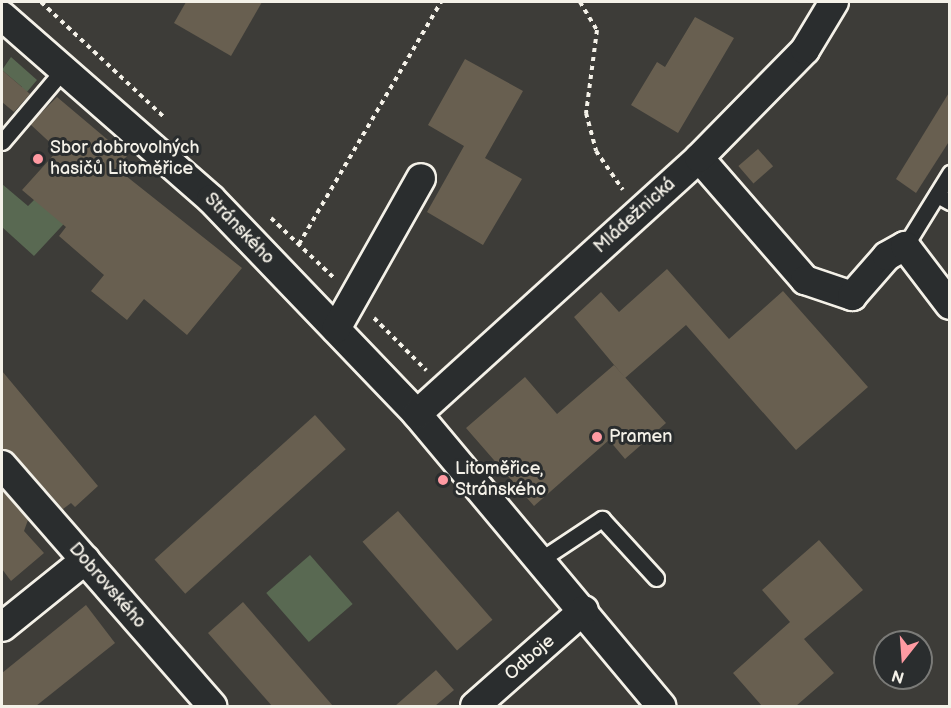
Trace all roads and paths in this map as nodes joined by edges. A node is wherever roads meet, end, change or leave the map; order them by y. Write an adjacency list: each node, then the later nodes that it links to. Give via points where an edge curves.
1 (441, 2): 12 (path)
2 (580, 2): 11 (path, via 597,30 586,113 596,151)
3 (834, 2): 7 (street, Mládežnická, via 805,50)
4 (2, 16): 5 (street, Stránského)
5 (63, 70): 6 (lane); 16 (street, Stránského, via 211,199)
6 (2, 142)
7 (699, 158): 11 (street, Mládežnická); 13 (street, via 805,280 852,296 886,256)
8 (950, 173): 10 (lane)
9 (421, 178): 14 (street)
10 (943, 199): 13 (lane)
11 (639, 213): 17 (street, Mládežnická)
12 (299, 244)
13 (905, 246): 15 (street)
14 (354, 298): 16 (street); 17 (path)
15 (950, 305)
16 (336, 329): 18 (street, Stránského)
17 (445, 389): 18 (street, Mládežnická)
18 (417, 414): 20 (street, Stránského)
19 (2, 465): 21 (street, Dobrovského)
20 (543, 558): 22 (lane, via 603,519); 23 (street, Stránského)
21 (85, 560): 24 (street); 25 (street, Dobrovského)
22 (656, 578)
23 (584, 610): 26 (street, Odboje); 27 (street, Stránského)
24 (2, 627)
25 (212, 706)
26 (475, 706)
27 (661, 706)

